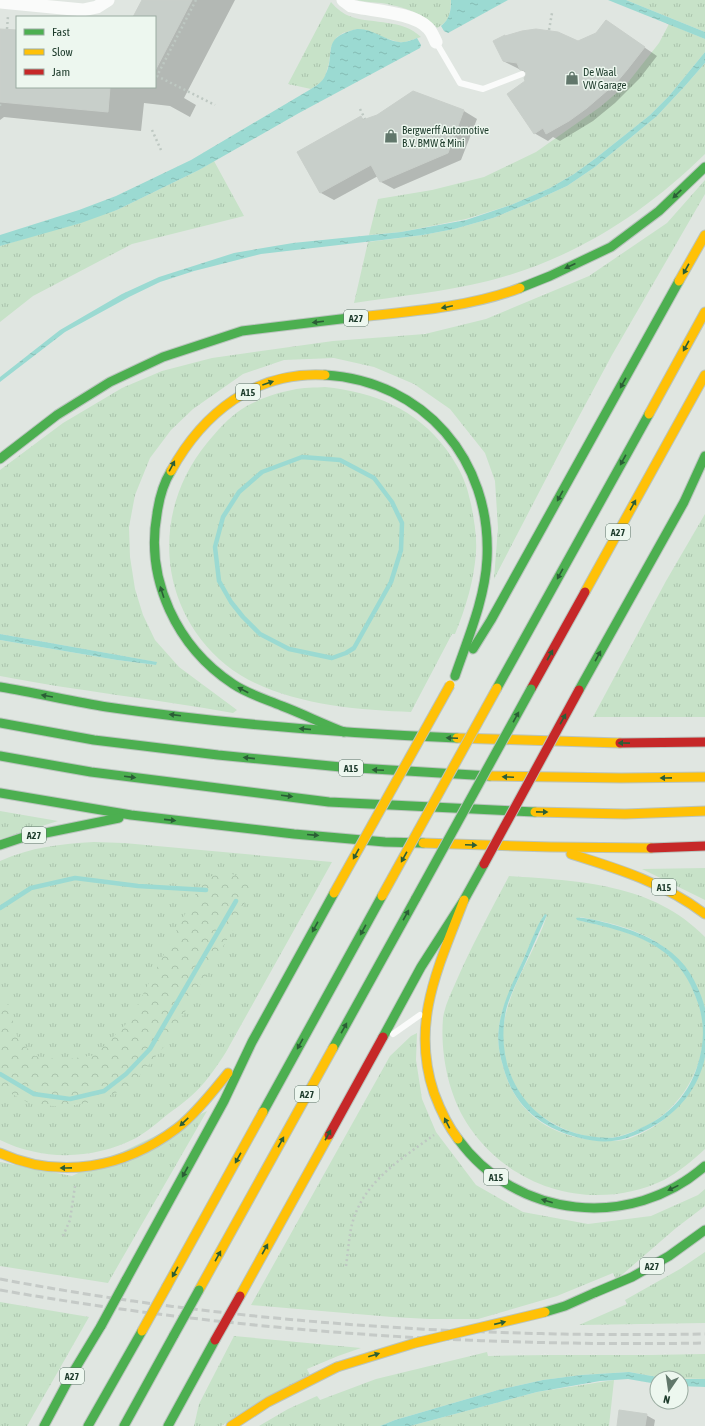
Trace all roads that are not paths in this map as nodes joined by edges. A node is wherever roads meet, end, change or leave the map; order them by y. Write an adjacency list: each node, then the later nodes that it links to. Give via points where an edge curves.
1 (108, 0): 3 (street, via 97,7 83,10)
2 (343, 0): 4 (street, via 351,6 416,20 428,28)
3 (0, 2)
4 (436, 42): 5 (lane, via 460,83 483,89)
5 (522, 74)
6 (705, 167): 11 (highway, A27, one-way to 11, via 659,211 611,247 550,276 504,294 439,308 242,330 163,357 110,382 57,415)
7 (705, 235): 14 (highway, A27, one-way to 14, via 491,620)
8 (705, 312): 36 (highway, A27, one-way to 36, bridge)
9 (705, 375): 37 (highway, A27, one-way to 9, bridge)
10 (705, 456): 13 (highway)
11 (0, 459)
12 (705, 479): 13 (highway)
13 (684, 502): 27 (highway, one-way to 13, bridge)
14 (455, 676): 17 (highway, A15, one-way to 14, via 255,696 235,686 218,673 189,645 165,602 158,579 154,557 154,530 168,473 182,449 206,421 230,402 256,387 281,378 315,374 376,384 405,397 424,410 441,426 461,452 480,493 487,543 483,591); 30 (highway, A27, one-way to 30, bridge)
15 (0, 687): 17 (highway, A15, one-way to 15, via 121,709)
16 (0, 723): 20 (highway, A15, one-way to 16, via 507,777 341,767 94,740)
17 (344, 732): 18 (highway, A15, one-way to 17, via 580,743)
18 (705, 742)
19 (0, 756): 22 (highway, one-way to 22, via 91,772 329,802 514,812 625,814)
20 (705, 777)
21 (0, 793): 23 (highway, A15)
22 (705, 811)
23 (131, 815): 24 (highway, A27, via 21,838); 26 (highway, A15, one-way to 26, via 385,842)
24 (0, 845)
25 (705, 846): 26 (highway, A15)
26 (551, 847): 28 (highway, A15, via 668,888)
27 (464, 900): 29 (highway, A15, via 435,976); 31 (highway, via 421,967)
28 (705, 914)
29 (428, 1006): 31 (lane, via 420,1015); 33 (highway, A15, one-way to 29, via 680,1185 660,1195 609,1208 583,1208 556,1203 529,1195 505,1183 472,1158 448,1126 431,1084 426,1059 425,1026)
30 (252, 1042): 32 (highway, A27, one-way to 32, via 211,1094 175,1131 137,1153 102,1164 78,1168 51,1168 27,1164); 35 (highway, A27, one-way to 35, bridge, via 224,1101)
31 (378, 1044): 38 (highway, one-way to 31, bridge)
32 (0, 1153)
33 (705, 1166)
34 (705, 1230): 39 (highway, A27, one-way to 34, bridge, via 268,1402 337,1367 415,1343 565,1306 632,1277 669,1256)
35 (44, 1426)
36 (88, 1426)
37 (124, 1426)
38 (168, 1426)
39 (231, 1426)

